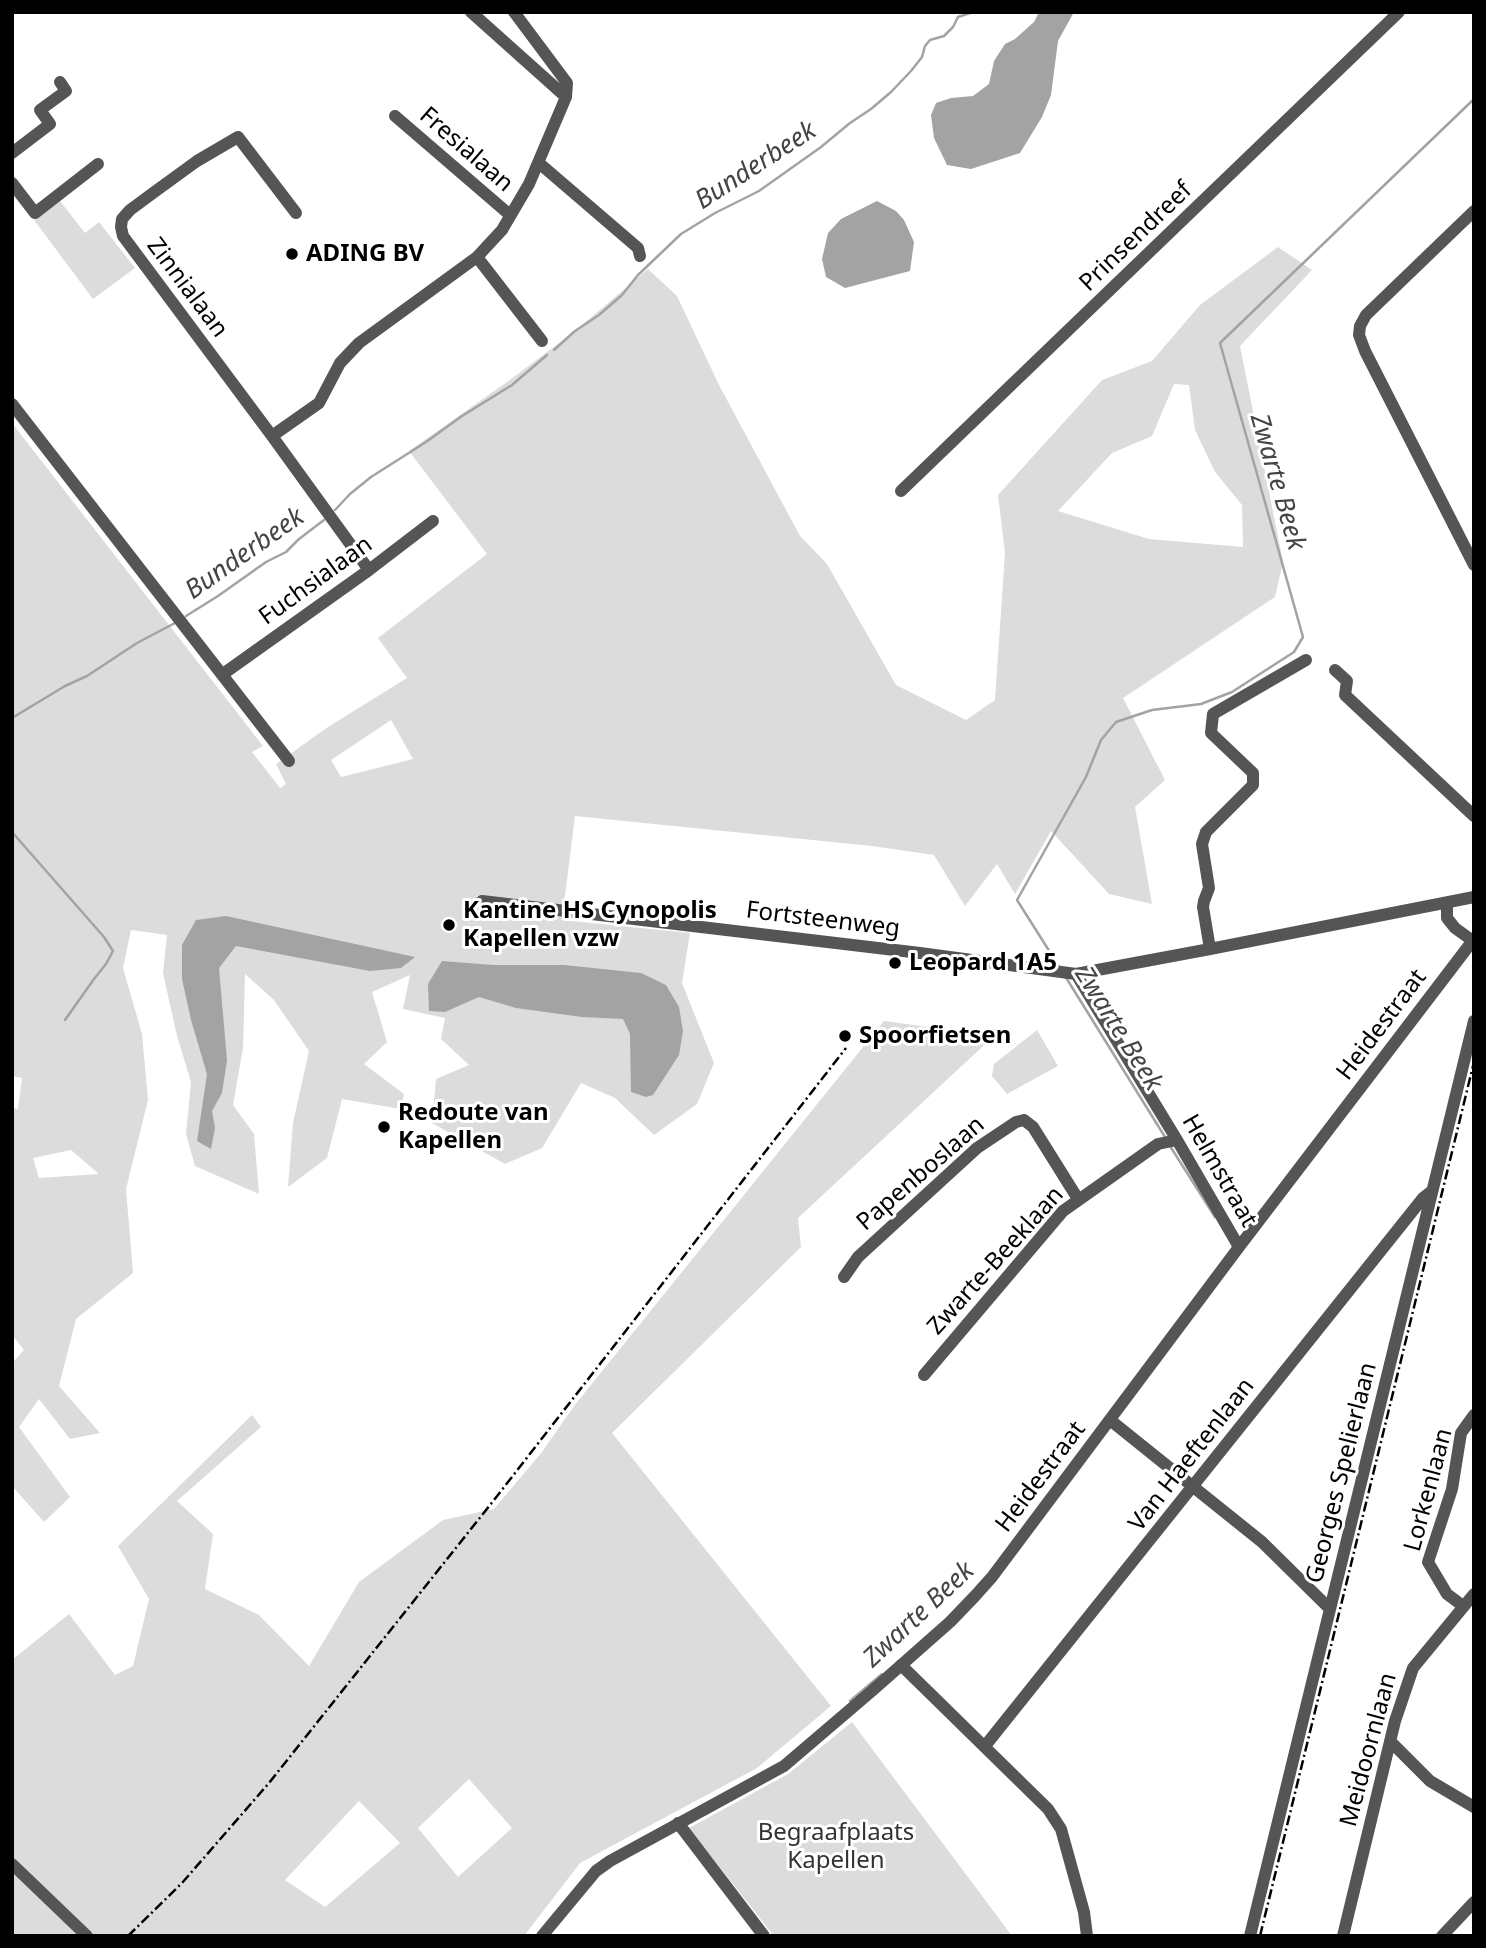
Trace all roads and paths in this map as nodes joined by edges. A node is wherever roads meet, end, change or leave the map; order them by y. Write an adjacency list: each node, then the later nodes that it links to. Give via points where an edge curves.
1 (514, 12): 5 (street, via 566,83)
2 (1399, 12): 19 (street, Prinsendreef)
3 (480, 15): 5 (street)
4 (60, 82): 7 (street, via 66,91 40,110 50,124)
5 (566, 97): 8 (street)
6 (395, 116): 13 (street, Fresialaan)
7 (12, 153)
8 (539, 163): 13 (street); 14 (street, via 638,248)
9 (98, 164): 10 (street, via 35,213)
10 (12, 183)
11 (1474, 211): 21 (street, via 1366,315 1359,335)
12 (296, 213): 18 (street, Zinnialaan, via 237,137 130,210 121,227 123,236)
13 (509, 215): 15 (street)
14 (640, 256)
15 (477, 257): 16 (street); 18 (street, via 359,343 340,363 318,403)
16 (542, 341)
17 (12, 404): 25 (street)
18 (272, 436): 22 (street, Zinnialaan)
19 (901, 491)
20 (433, 521): 22 (street, Fuchsialaan)
21 (1474, 565)
22 (369, 570): 25 (street, Fuchsialaan)
23 (1306, 660): 32 (street, via 1213,713 1212,733 1253,773 1253,785 1206,832 1202,844 1209,888 1203,907)
24 (1335, 670): 27 (street, via 1347,681 1345,695)
25 (223, 674): 26 (street)
26 (289, 761)
27 (1474, 816)
28 (1474, 897): 30 (street, Fortsteenweg)
29 (482, 901): 33 (street, Fortsteenweg)
30 (1447, 903): 31 (street, via 1447,918); 32 (street, Fortsteenweg)
31 (1473, 940): 38 (street, Heidestraat)
32 (1210, 949): 33 (street, Fortsteenweg)
33 (1076, 974): 35 (street, Helmstraat)
34 (1474, 1021): 36 (street, Georges Spelierlaan)
35 (1177, 1140): 37 (street, Zwarte-Beeklaan, via 1158,1144); 38 (street, Helmstraat)
36 (1433, 1191): 43 (street, Van Haeftenlaan); 46 (street, Georges Spelierlaan)
37 (1078, 1199): 39 (street, Papenboslaan, via 1033,1128 1024,1120 1016,1122 977,1148 858,1257); 40 (street, Zwarte-Beeklaan)
38 (1239, 1247): 42 (street, Heidestraat)
39 (844, 1277)
40 (924, 1376)
41 (1474, 1415): 45 (street, Lorkenlaan, via 1461,1433 1452,1489 1428,1562 1447,1594)
42 (1111, 1420): 43 (street); 47 (street, Heidestraat, via 992,1577)
43 (1192, 1487): 46 (street, via 1262,1542); 49 (street, Van Haeftenlaan)
44 (1474, 1594): 45 (street, Meidoornlaan)
45 (1463, 1606): 48 (street, Meidoornlaan, via 1413,1668)
46 (1330, 1609): 58 (street, Georges Spelierlaan)
47 (901, 1665): 49 (street); 51 (street, Heidestraat, via 783,1766)
48 (1390, 1741): 50 (street, via 1430,1780); 59 (street, Meidoornlaan)
49 (985, 1746): 57 (street, via 1048,1809 1061,1829)
50 (1474, 1807)
51 (678, 1823): 54 (street, Heidestraat, via 596,1871); 56 (street)
52 (12, 1864): 55 (street)
53 (1474, 1902): 60 (street)
54 (550, 1933)
55 (87, 1936)
56 (764, 1936)
57 (1087, 1936)
58 (1250, 1936)
59 (1343, 1936)
60 (1443, 1936)

